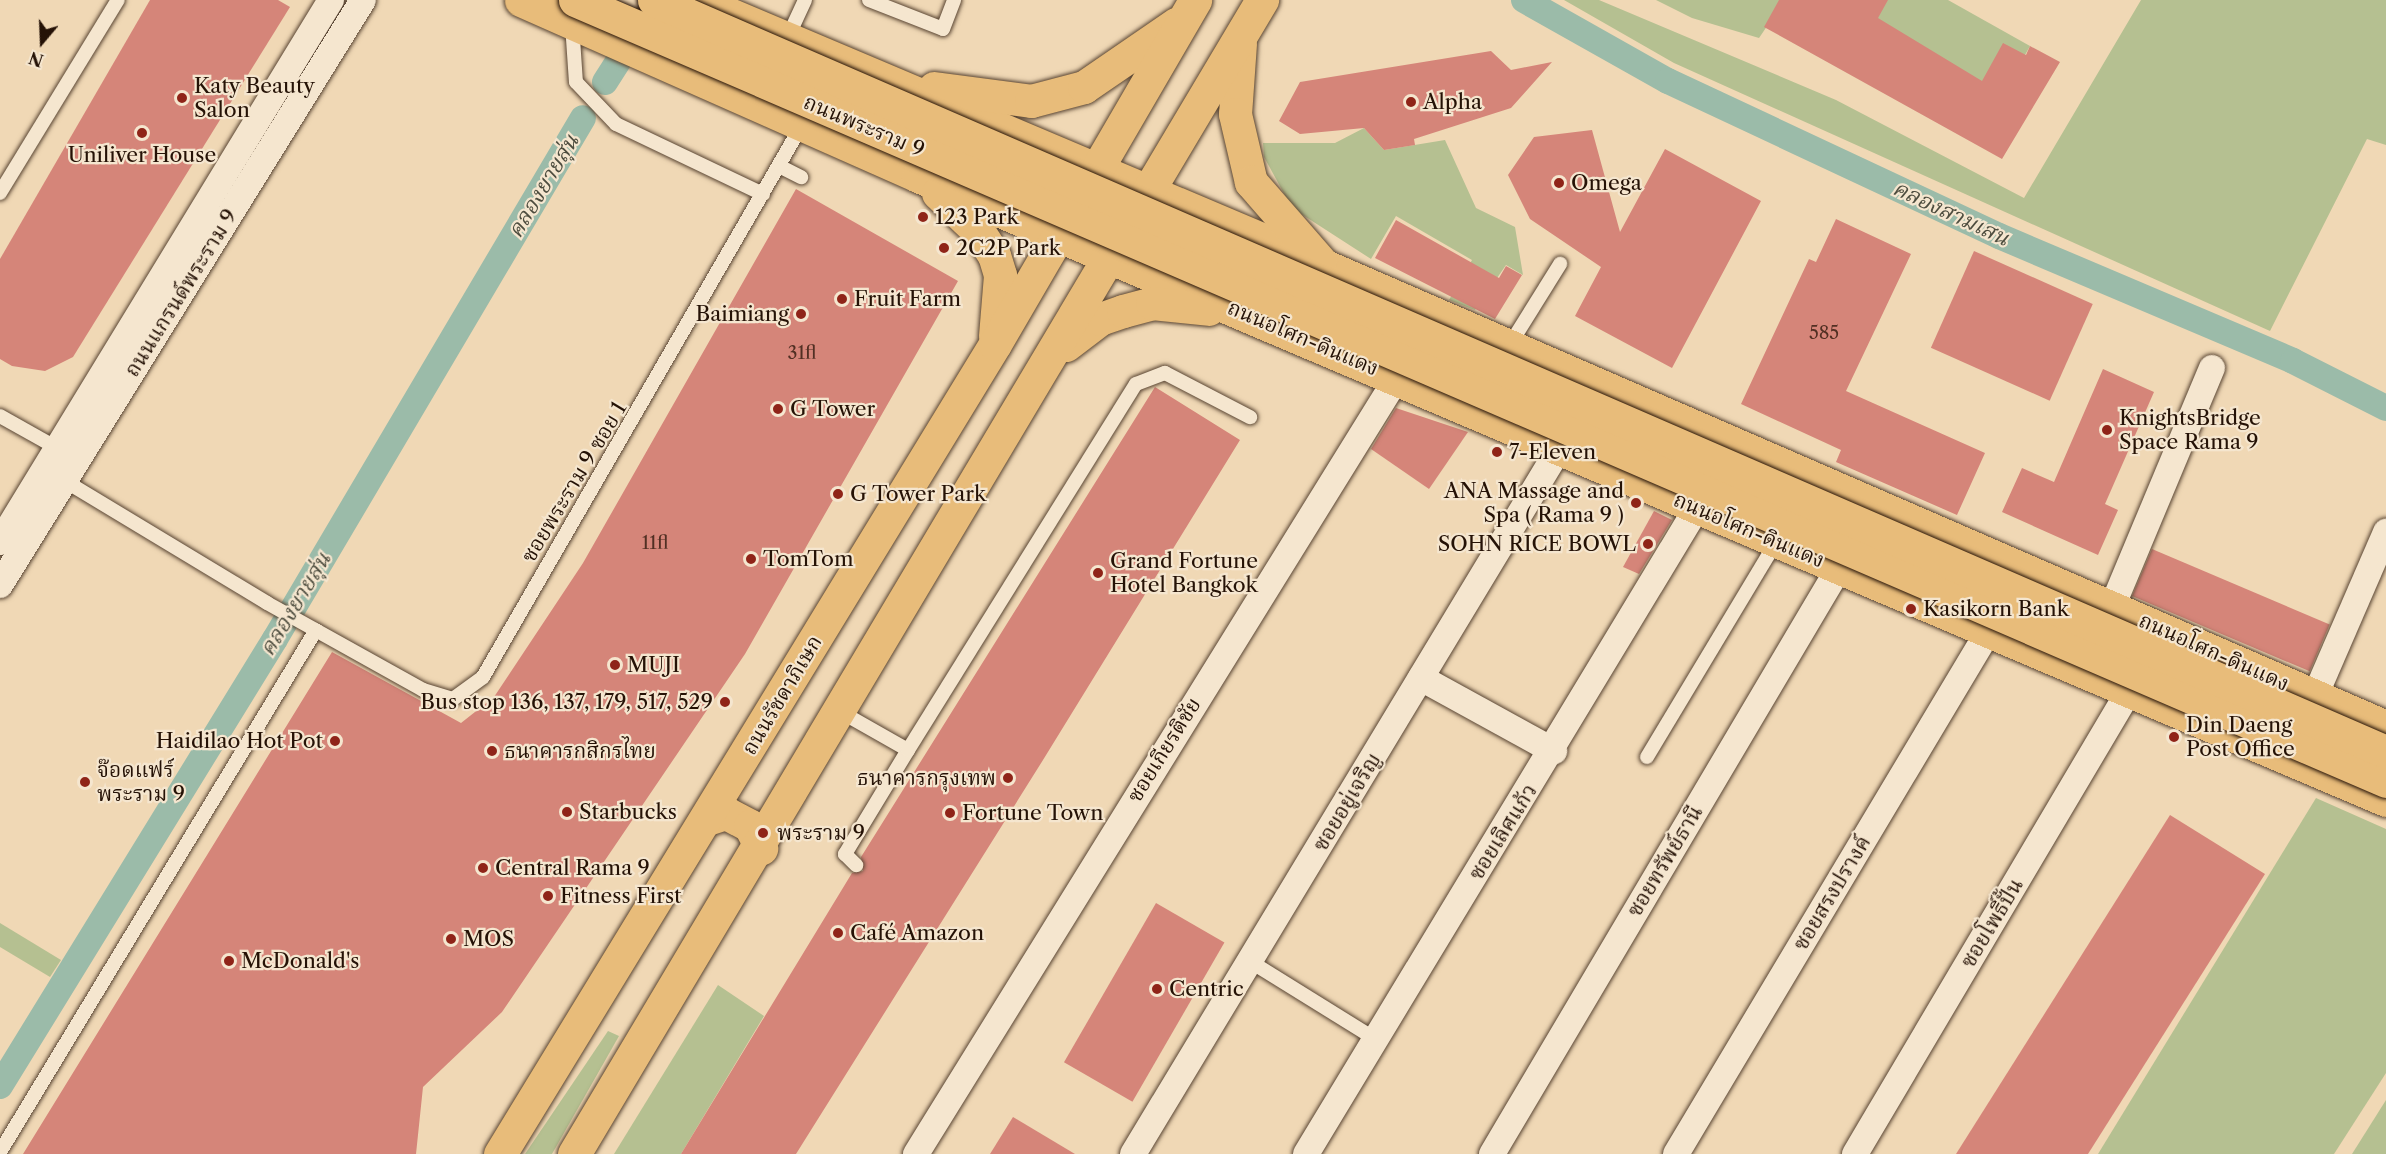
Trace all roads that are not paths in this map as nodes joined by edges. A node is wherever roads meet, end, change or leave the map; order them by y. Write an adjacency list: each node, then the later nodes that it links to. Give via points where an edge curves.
1 (118, 0): 22 (lane)
2 (331, 0): 39 (street, ถนนแกรนด์พระราม 9)
3 (363, 0): 39 (street, ถนนแกรนด์พระราม 9)
4 (521, 0): 12 (main road, ถนนพระราม 9)
5 (654, 0): 25 (main road, ถนนพระราม 9, bridge)
6 (805, 0): 14 (lane)
7 (869, 0): 8 (lane, via 943,29)
8 (954, 0)
9 (1262, 0): 13 (main road)
10 (700, 2): 14 (main road)
11 (1188, 10): 15 (main road, via 1084,87 1031,101); 18 (main road)
12 (580, 18): 16 (main road, ถนนพระราม 9, via 661,61); 23 (lane, via 576,82 616,124); 25 (main road, ถนนพระราม 9, bridge)
13 (1240, 35): 21 (main road); 28 (main road, via 1235,114 1251,182)
14 (787, 39): 15 (main road)
15 (877, 78): 18 (main road)
16 (803, 123): 17 (lane, ซอยพระราม 9 ซอย 1); 19 (main road, ถนนพระราม 9)
17 (779, 166): 20 (lane); 23 (lane, ซอยพระราม 9 ซอย 1)
18 (1093, 169): 21 (main road, ถนนอโศก-ดินแดง); 24 (main road)
19 (918, 176): 24 (main road, ถนนพระราม 9); 30 (main road, via 963,213 990,246 1000,275)
20 (801, 177)
21 (1149, 192): 26 (main road); 28 (main road, ถนนอโศก-ดินแดง)
22 (0, 193)
23 (764, 194): 49 (lane, ซอยพระราม 9 ซอย 1, via 483,677 453,699 423,690)
24 (1058, 232): 26 (main road, ถนนอโศก-ดินแดง); 30 (main road, ถนนรัชดาภิเษก)
25 (1161, 237): 58 (main road, ถนนอโศก-ดินแดง, bridge); 60 (main road, ถนนอโศก-ดินแดง, bridge)
26 (1113, 256): 29 (main road, ถนนอโศก-ดินแดง); 33 (main road)
27 (1560, 264): 31 (lane)
28 (1325, 266): 31 (main road, ถนนอโศก-ดินแดง)
29 (1268, 323): 33 (main road, via 1190,304 1152,303 1100,319 1069,341); 34 (main road, ถนนอโศก-ดินแดง)
30 (994, 344): 62 (main road, ถนนรัชดาภิเษก)
31 (1509, 346): 37 (main road, ถนนอโศก-ดินแดง)
32 (2212, 368): 48 (street)
33 (1038, 375): 54 (main road)
34 (1397, 378): 38 (main road, ถนนอโศก-ดินแดง); 70 (street, ซอยเกียรติชัย)
35 (0, 416): 39 (lane, ซอยพระราม 9 ซอย 1)
36 (1250, 417): 56 (lane, via 1165,373 1136,384)
37 (1671, 417): 40 (main road, ถนนอโศก-ดินแดง); 41 (main road)
38 (1558, 449): 41 (main road, ถนนอโศก-ดินแดง); 51 (street, ซอยอยู่เจริญ)
39 (56, 466): 44 (street, ถนนแกรนด์พระราม 9); 47 (street, ถนนแกรนด์พระราม 9); 49 (lane, ซอยพระราม 9 ซอย 1, via 267,603)
40 (1818, 482): 45 (main road); 48 (main road, ถนนอโศก-ดินแดง)
41 (1640, 483): 42 (main road, ถนนอโศก-ดินแดง)
42 (1697, 508): 45 (main road, ถนนอโศก-ดินแดง); 57 (street, ซอยเลิศแก้ว)
43 (2386, 532): 53 (street)
44 (0, 542)
45 (1782, 543): 46 (main road, ถนนอโศก-ดินแดง); 59 (lane)
46 (1839, 568): 50 (main road, ถนนอโศก-ดินแดง); 73 (street, ซอยทรัพย์ธานี)
47 (0, 585)
48 (2112, 607): 53 (main road, ถนนอโศก-ดินแดง)
49 (316, 630): 67 (lane)
50 (1988, 632): 52 (main road, ถนนอโศก-ดินแดง); 74 (street, ซอยสรงปรางค์)
51 (1421, 678): 57 (street); 65 (street, ซอยอยู่เจริญ)
52 (2129, 692): 61 (main road, ถนนอโศก-ดินแดง); 75 (street, ซอยโพธิ์ปั้น)
53 (2315, 696): 55 (main road, ถนนอโศก-ดินแดง)
54 (841, 712): 56 (lane); 63 (main road)
55 (2386, 727)
56 (908, 750): 64 (lane, via 845,854)
57 (1554, 751): 66 (street, ซอยเลิศแก้ว)
58 (2386, 752)
59 (1647, 758)
60 (2386, 781)
61 (2386, 800)
62 (707, 819): 63 (main road, via 726,813 750,826); 68 (main road, ถนนรัชดาภิเษก)
63 (761, 848): 69 (main road)
64 (856, 866)
65 (1251, 962): 66 (lane); 71 (street, ซอยอยู่เจริญ)
66 (1375, 1039): 72 (street, ซอยเลิศแก้ว)
67 (0, 1152)
68 (500, 1154)
69 (574, 1154)
70 (916, 1154)
71 (1133, 1154)
72 (1306, 1154)
73 (1492, 1154)
74 (1676, 1154)
75 (1855, 1154)

